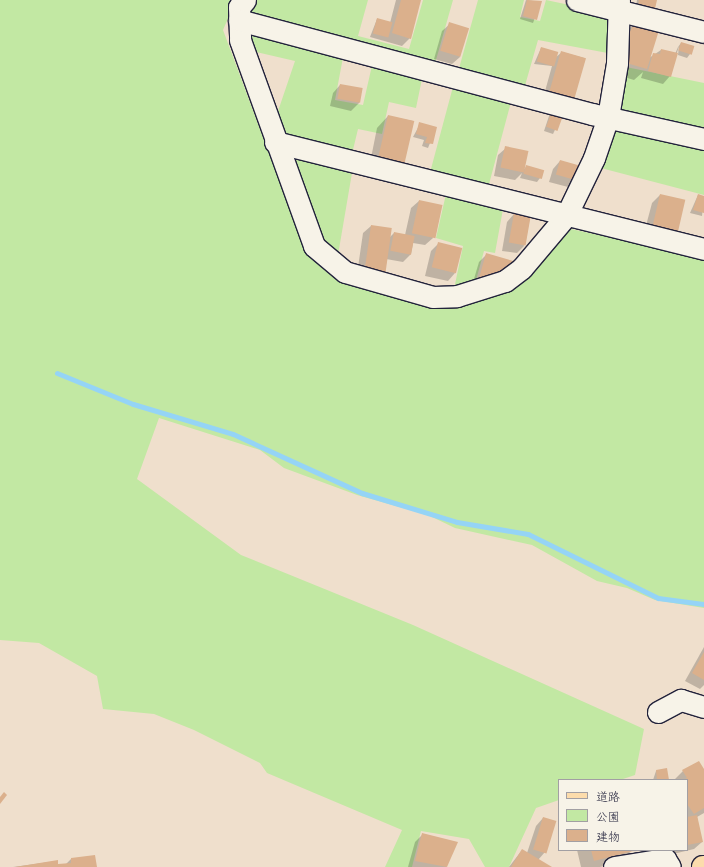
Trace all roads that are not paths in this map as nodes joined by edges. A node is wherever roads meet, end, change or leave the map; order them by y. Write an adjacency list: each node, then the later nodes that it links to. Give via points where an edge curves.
1 (245, 0): 4 (lane, via 239,8)
2 (577, 0): 3 (lane)
3 (619, 7): 5 (lane); 6 (lane, via 617,63)
4 (239, 20): 6 (lane); 8 (lane, via 240,40)
5 (704, 32)
6 (608, 116): 7 (lane); 9 (lane, via 594,158)
7 (704, 139)
8 (275, 142): 9 (lane); 9 (lane, via 314,246 345,272 433,297 457,296 505,281 522,268)
9 (566, 216): 10 (lane)
10 (704, 249)
11 (704, 707): 12 (lane, via 681,700)
12 (658, 712)
13 (667, 859): 14 (lane)
14 (614, 867)

